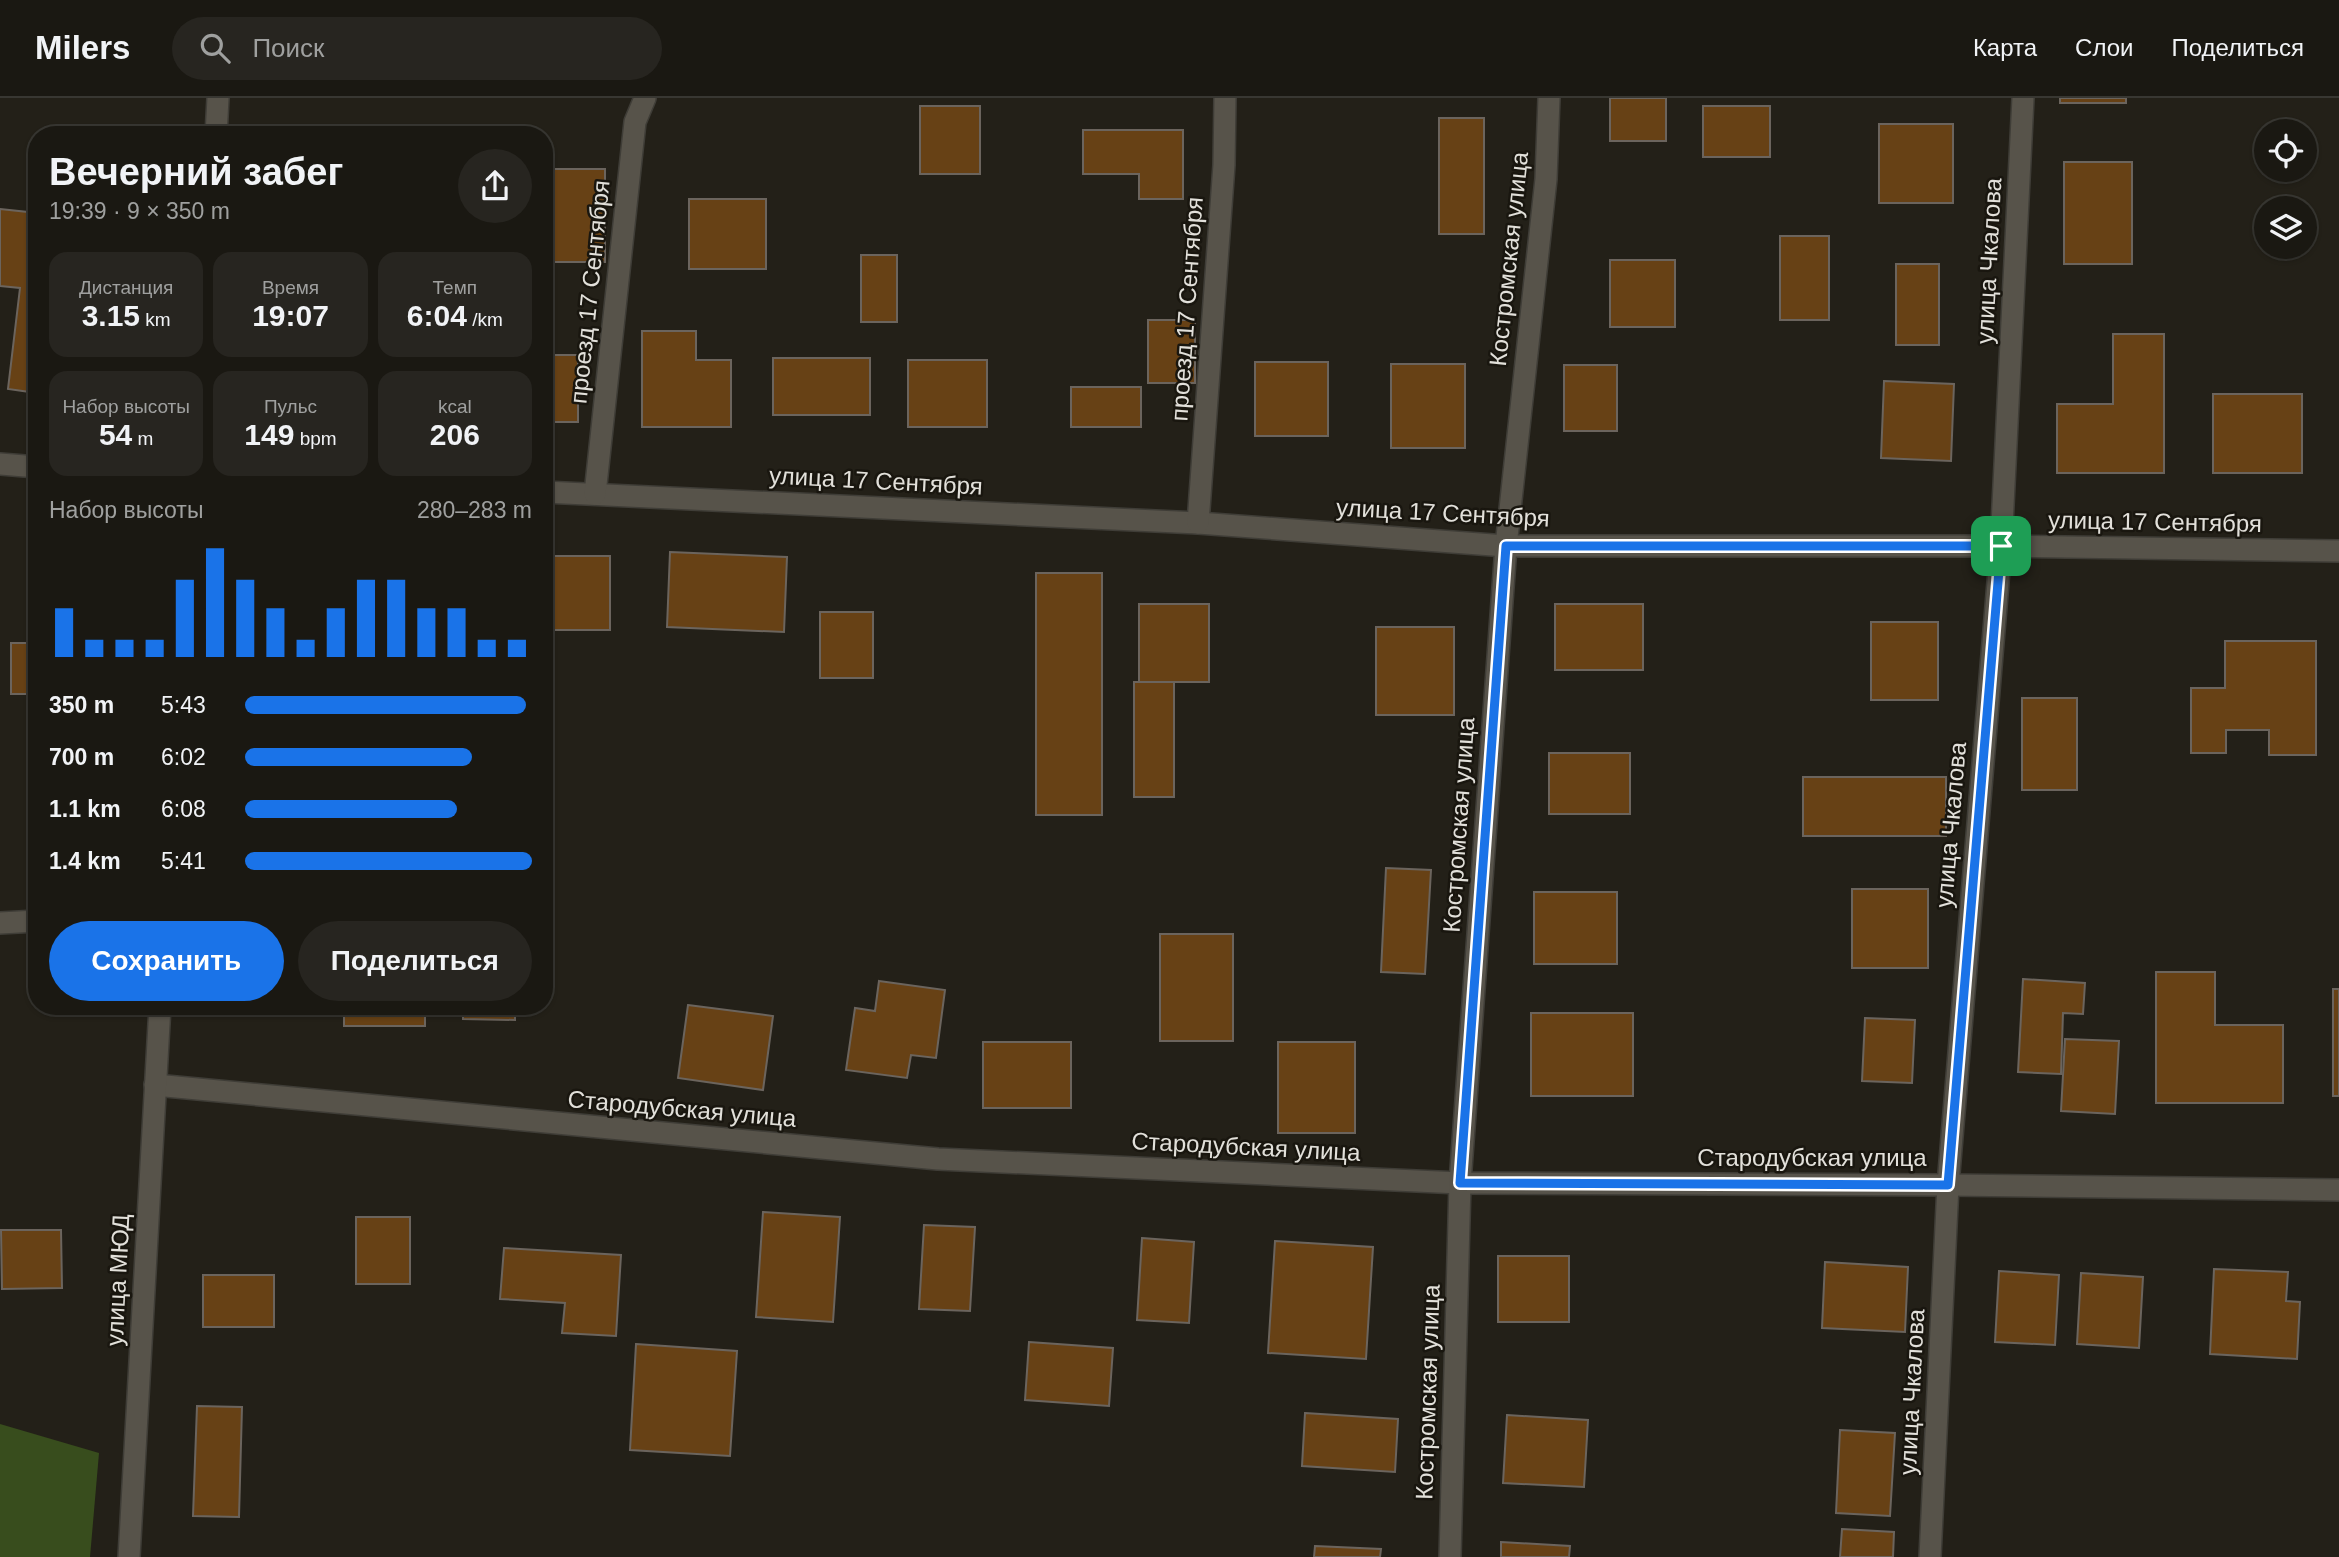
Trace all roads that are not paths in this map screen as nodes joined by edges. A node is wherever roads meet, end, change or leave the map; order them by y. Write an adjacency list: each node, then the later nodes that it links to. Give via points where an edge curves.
1 (218, 98): 6 (street)
2 (645, 98): 10 (street, проезд 17 Сентября, via 635,122)
3 (1225, 98): 11 (street, проезд 17 Сентября)
4 (1549, 98): 12 (street, Костромская улица, via 1546,179)
5 (2023, 98): 13 (street, улица Чкалова)
6 (216, 126)
7 (0, 464): 8 (street)
8 (28, 466)
9 (553, 492): 10 (street, улица 17 Сентября)
10 (594, 494): 11 (street, улица 17 Сентября)
11 (1198, 523): 12 (street, улица 17 Сентября)
12 (1506, 546): 13 (street, улица 17 Сентября); 19 (street, Костромская улица)
13 (2001, 546): 14 (street, улица 17 Сентября); 20 (street, улица Чкалова)
14 (2339, 551)
15 (28, 921): 16 (street)
16 (0, 923)
17 (159, 1015): 18 (street, улица МЮД)
18 (155, 1085): 19 (street, Стародубская улица, via 938,1159); 22 (street, улица МЮД)
19 (1460, 1183): 20 (street, Стародубская улица); 23 (street, Костромская улица)
20 (1948, 1185): 21 (street, Стародубская улица); 24 (street, улица Чкалова)
21 (2339, 1190)
22 (129, 1557)
23 (1450, 1557)
24 (1930, 1557)

